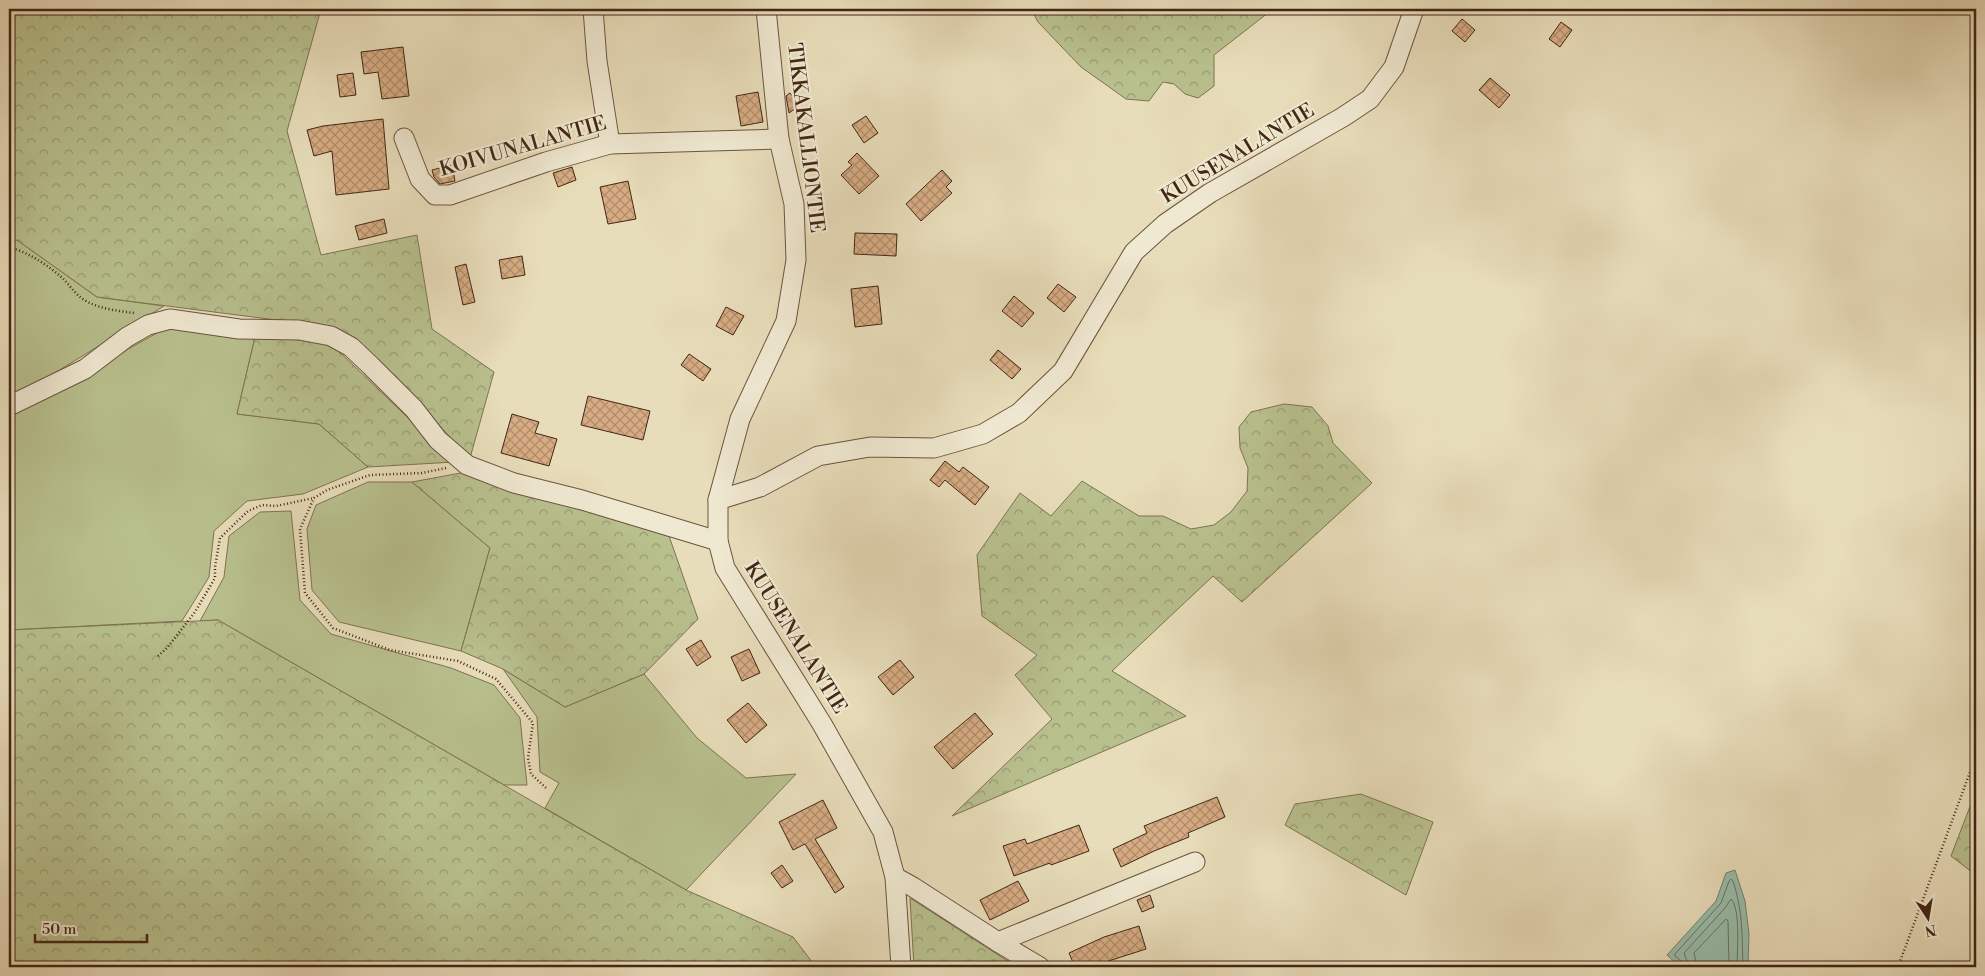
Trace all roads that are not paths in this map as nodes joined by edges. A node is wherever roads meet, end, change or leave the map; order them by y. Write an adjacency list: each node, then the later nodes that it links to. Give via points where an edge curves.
1 (593, 9): 6 (street, via 597,61)
2 (766, 9): 5 (street, TIKKAKALLIONTIE)
3 (1414, 9): 8 (street, KUUSENALANTIE, via 1394,67 1370,99 1210,193 1165,224 1134,252 1063,371 1019,413 983,434 934,448 870,447 818,456 760,487)
4 (404, 138): 6 (street, KOIVUNALANTIE, via 420,179 435,195 450,196 546,162)
5 (779, 138): 6 (street, KOIVUNALANTIE); 8 (street, TIKKAKALLIONTIE, via 794,204 796,260 786,322 740,419)
6 (610, 144)
7 (11, 403): 9 (street, via 84,369 127,336 148,325 170,319 239,329 299,330 332,336 351,347 414,409 438,440 467,465 514,483)
8 (718, 500): 9 (street, KUUSENALANTIE)
9 (718, 541): 11 (street, KUUSENALANTIE, via 725,568 822,724 883,832)
10 (1195, 862): 12 (street)
11 (895, 877): 12 (street); 13 (street, KUUSENALANTIE)
12 (998, 942): 14 (street)
13 (901, 967)
14 (1040, 967)

